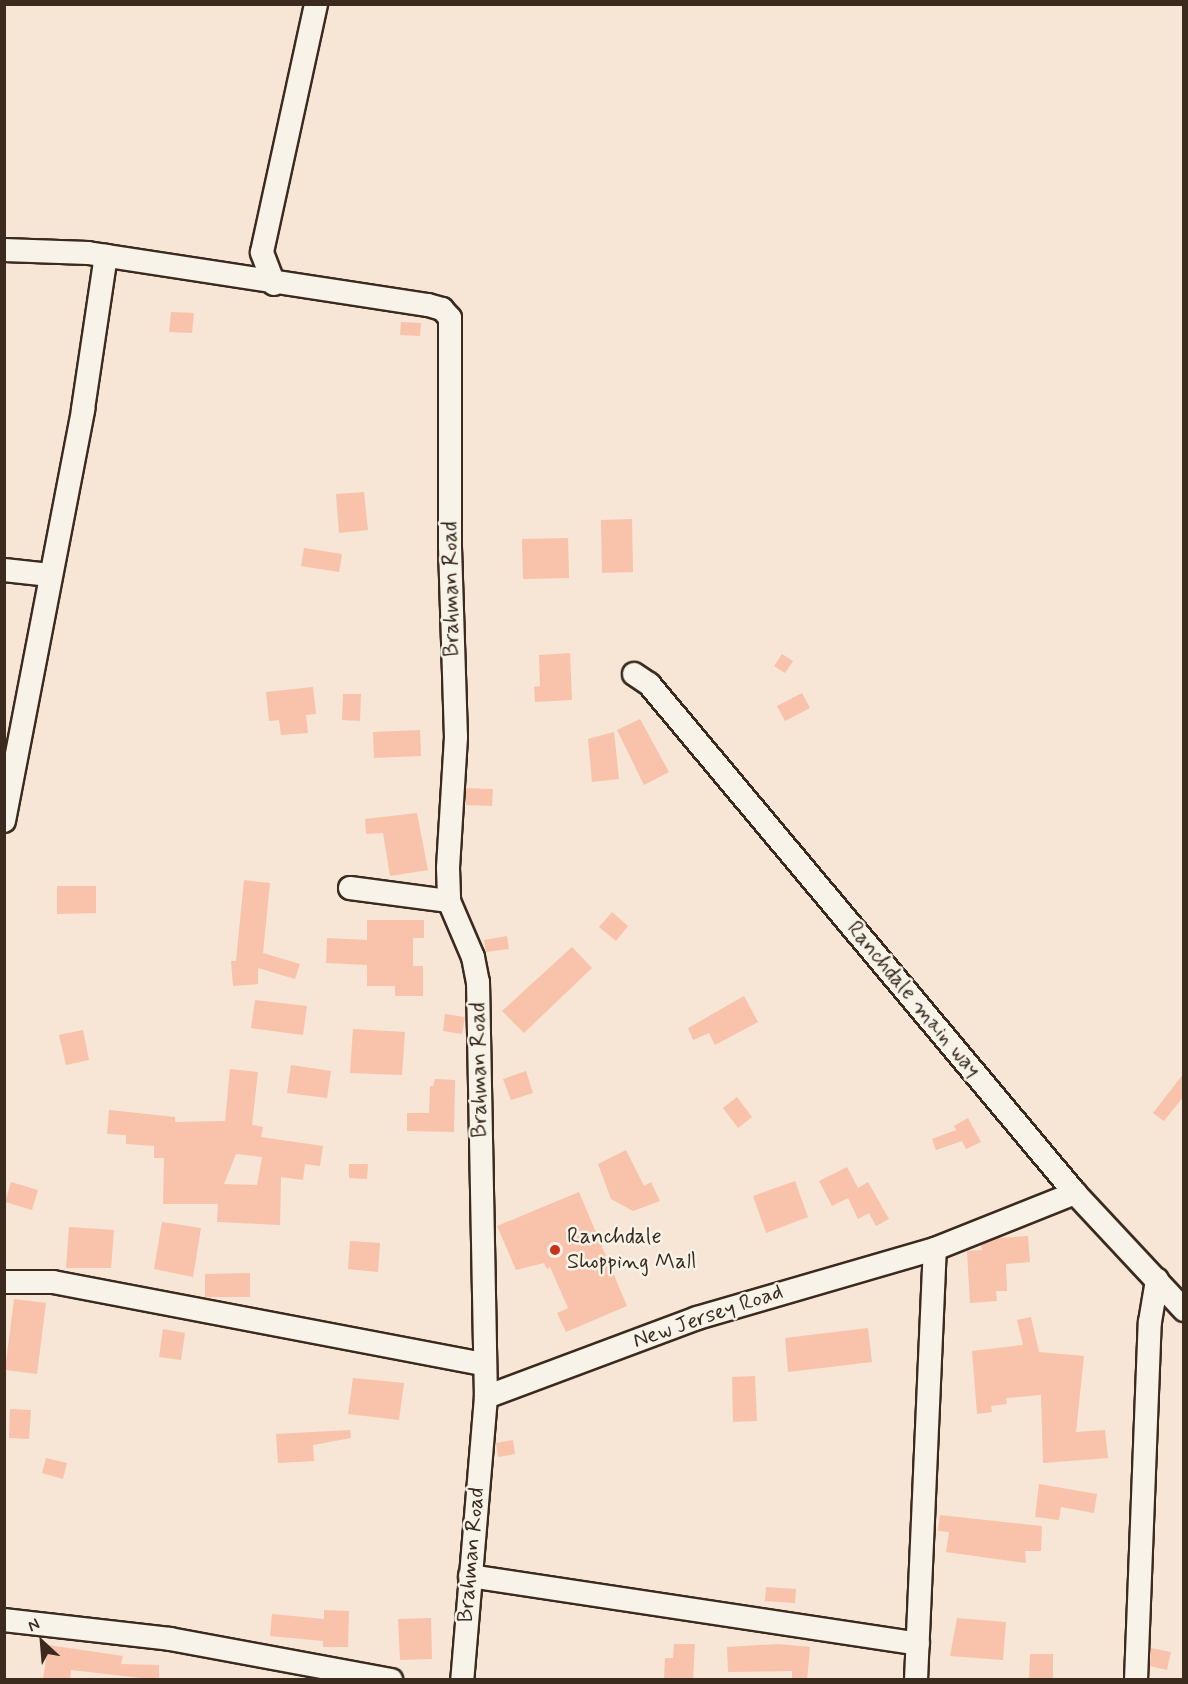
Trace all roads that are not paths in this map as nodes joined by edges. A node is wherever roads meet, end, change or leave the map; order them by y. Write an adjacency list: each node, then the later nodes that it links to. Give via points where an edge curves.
1 (316, 4): 3 (street)
2 (4, 250): 4 (street)
3 (262, 252): 5 (street); 6 (street)
4 (106, 256): 5 (street); 8 (street)
5 (234, 277): 6 (street)
6 (274, 284): 12 (street, Brahman Road, via 442,309 450,318 450,547 456,737)
7 (4, 570): 8 (street)
8 (50, 575): 10 (street)
9 (641, 679): 13 (street, Ranchdale main way)
10 (4, 821)
11 (350, 888): 12 (street)
12 (449, 901): 18 (street, Brahman Road, via 473,957 478,982)
13 (1075, 1193): 14 (street, New Jersey Road); 15 (street, Ranchdale main way)
14 (935, 1249): 19 (street, New Jersey Road, via 697,1318); 22 (street)
15 (1157, 1280): 17 (street, Ranchdale main way); 26 (street, via 1150,1322)
16 (4, 1282): 18 (street, via 53,1282)
17 (1184, 1310)
18 (483, 1364): 19 (street, Brahman Road)
19 (486, 1397): 20 (street, Brahman Road)
20 (470, 1576): 22 (street); 24 (street, Brahman Road)
21 (4, 1620): 23 (street, via 170,1639)
22 (918, 1644): 25 (street)
23 (391, 1680)
24 (462, 1680)
25 (916, 1680)
26 (1136, 1680)

